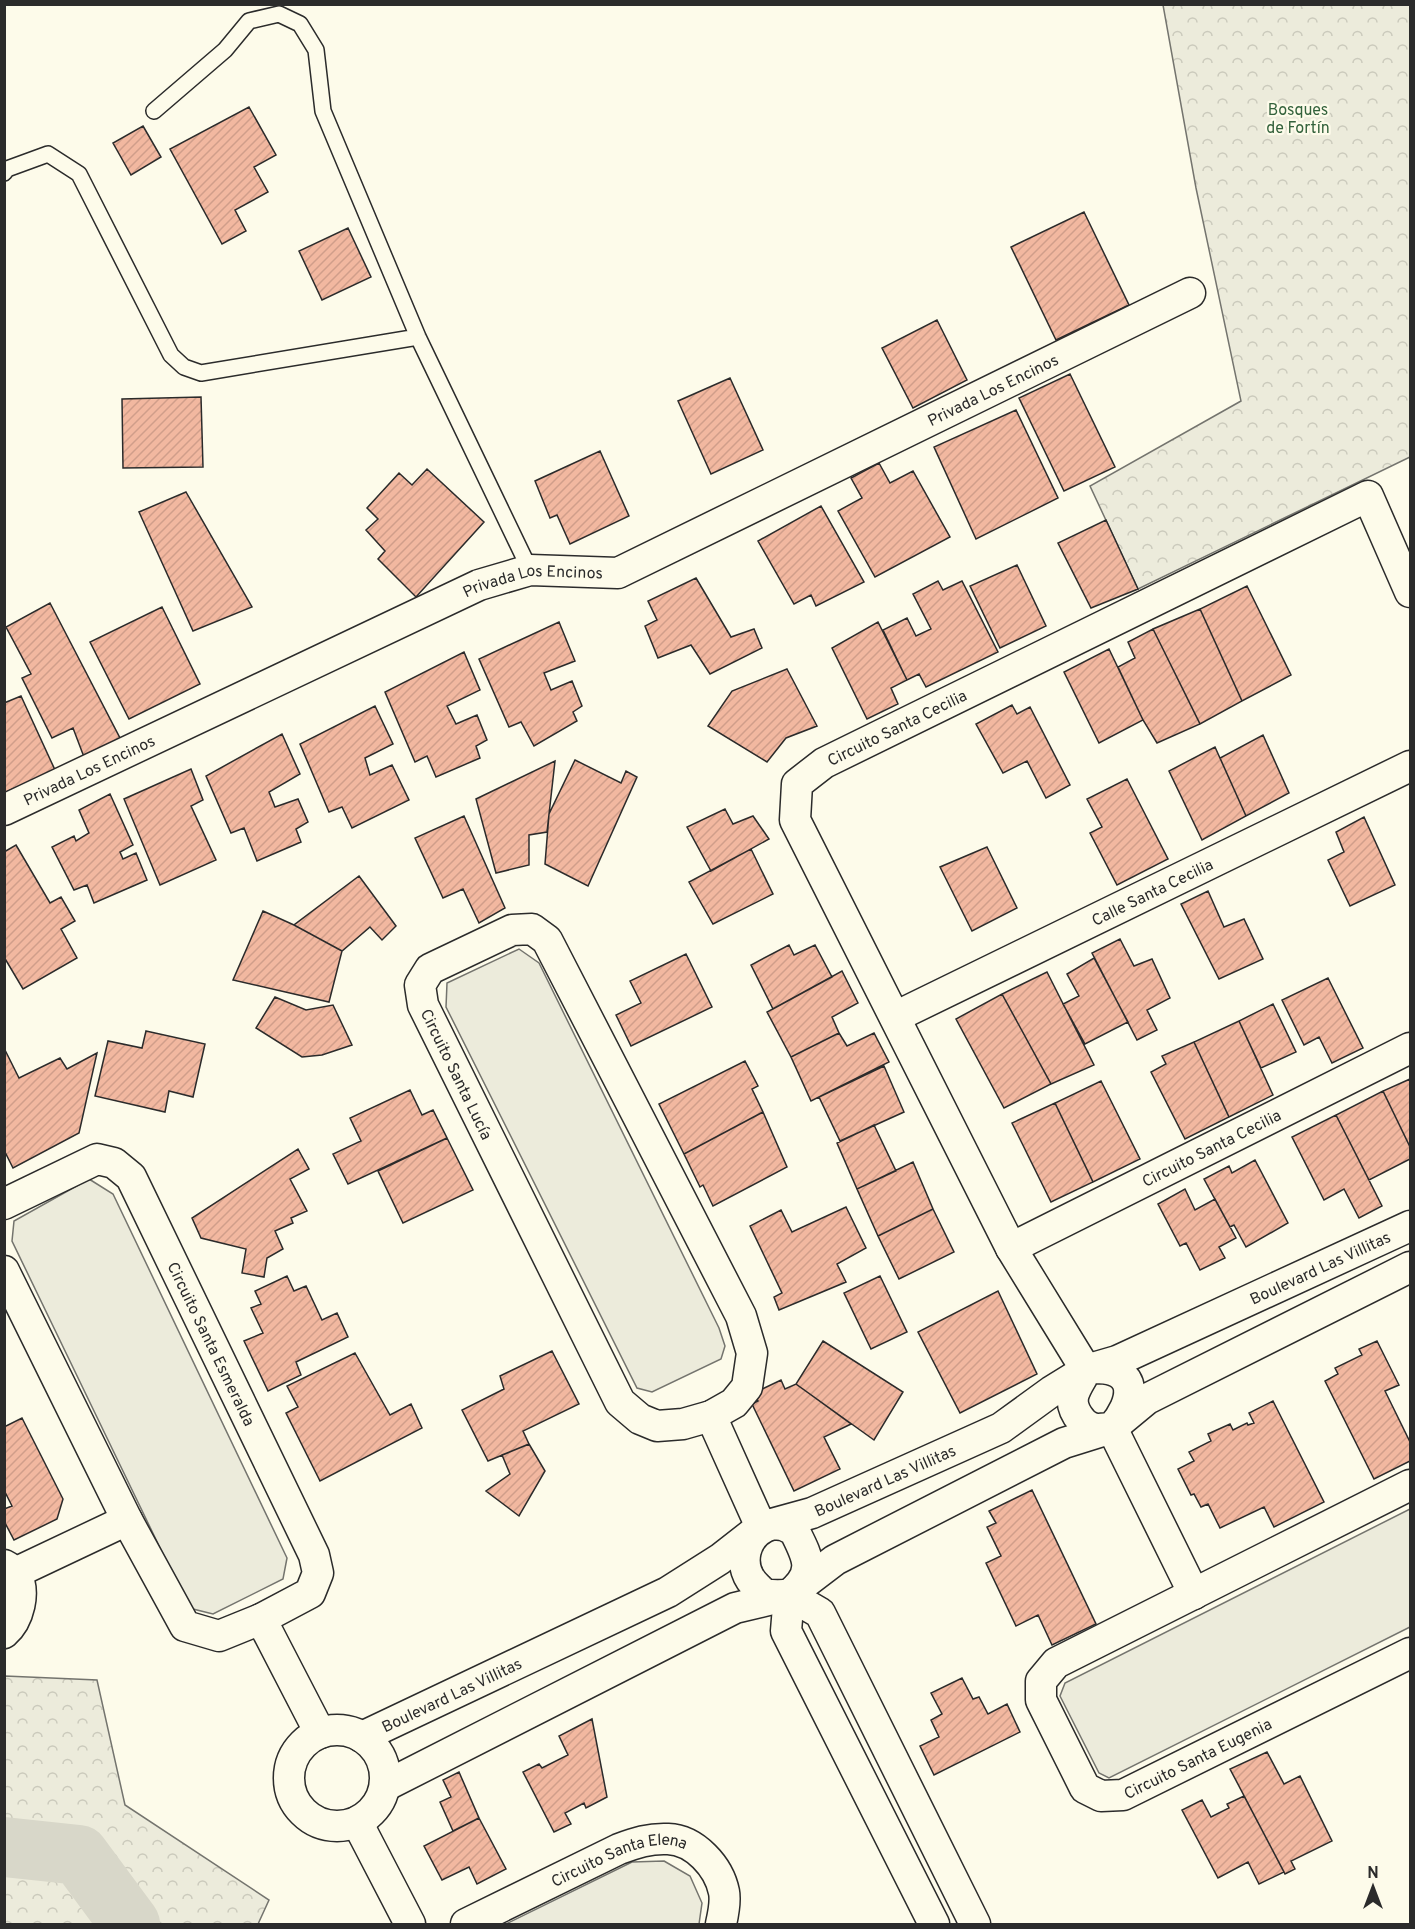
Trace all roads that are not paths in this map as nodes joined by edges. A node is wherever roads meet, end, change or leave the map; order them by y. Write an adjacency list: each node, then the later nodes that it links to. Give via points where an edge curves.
1 (154, 111): 4 (lane, via 225,50 249,21 279,14 300,24 316,50 323,111)
2 (4, 173): 4 (lane, via 48,154 79,174 171,355 184,367 201,373)
3 (1190, 293): 5 (street, Privada Los Encinos, via 618,573)
4 (418, 337): 5 (lane)
5 (530, 570): 8 (street, Privada Los Encinos, via 479,585)
6 (1410, 592): 9 (street, Circuito Santa Cecilia, via 1368,496 824,764 797,784 795,820)
7 (1410, 766): 9 (street, Calle Santa Cecilia)
8 (4, 810)
9 (895, 1017): 13 (street, Circuito Santa Cecilia)
10 (1410, 1048): 13 (street, Circuito Santa Cecilia)
11 (4, 1204): 25 (street, Circuito Santa Esmeralda, via 96,1159 114,1164 130,1177 314,1555 318,1573 310,1593)
12 (1410, 1226): 16 (street, Boulevard Las Villitas, via 1117,1361)
13 (1011, 1248): 16 (street, Circuito Santa Cecilia)
14 (1410, 1267): 18 (street, via 1147,1399)
15 (4, 1271): 20 (street, Circuito Santa Esmeralda)
16 (1086, 1370): 18 (street, via 1073,1397 1076,1412 1094,1429); 18 (street, via 1105,1368 1126,1378 1128,1406); 21 (street, Boulevard Las Villitas, via 1001,1428 812,1513)
17 (711, 1416): 17 (street, Circuito Santa Lucía, via 734,1403 747,1387 752,1353 741,1316 547,940 532,928 512,930 430,969 420,985 423,1005 620,1402 640,1419 657,1426); 21 (street)
18 (1112, 1428): 23 (street); 24 (street, via 1064,1443 846,1554)
19 (1410, 1485): 23 (street, Circuito Santa Eugenia)
20 (127, 1520): 22 (street); 25 (street, Circuito Santa Esmeralda, via 185,1626 219,1636)
21 (761, 1527): 24 (street, via 745,1552 750,1581 764,1594); 24 (street, via 773,1524 794,1530 805,1554 807,1573); 29 (street, Boulevard Las Villitas, via 668,1592)
22 (10, 1569): 26 (street, via 19,1585 20,1601 16,1617)
23 (1194, 1594): 27 (street, Circuito Santa Eugenia, via 1056,1663 1041,1681 1041,1700 1085,1788 1101,1796 1123,1795)
24 (789, 1595): 30 (street, via 735,1608); 35 (street, via 786,1631); 36 (street, via 820,1613)
25 (261, 1619): 28 (street)
26 (4, 1633)
27 (1410, 1653)
28 (320, 1733): 29 (street, via 341,1730); 31 (street, via 303,1742 293,1759 291,1791 310,1818 342,1826)
29 (362, 1737): 30 (street, via 380,1757)
30 (385, 1786): 31 (street, via 380,1801)
31 (357, 1822): 32 (street)
32 (410, 1924)
33 (466, 1924): 34 (street, Circuito Santa Elena, via 619,1849 640,1841 670,1839 693,1846 714,1867 724,1893)
34 (721, 1924)
35 (934, 1924)
36 (975, 1924)

